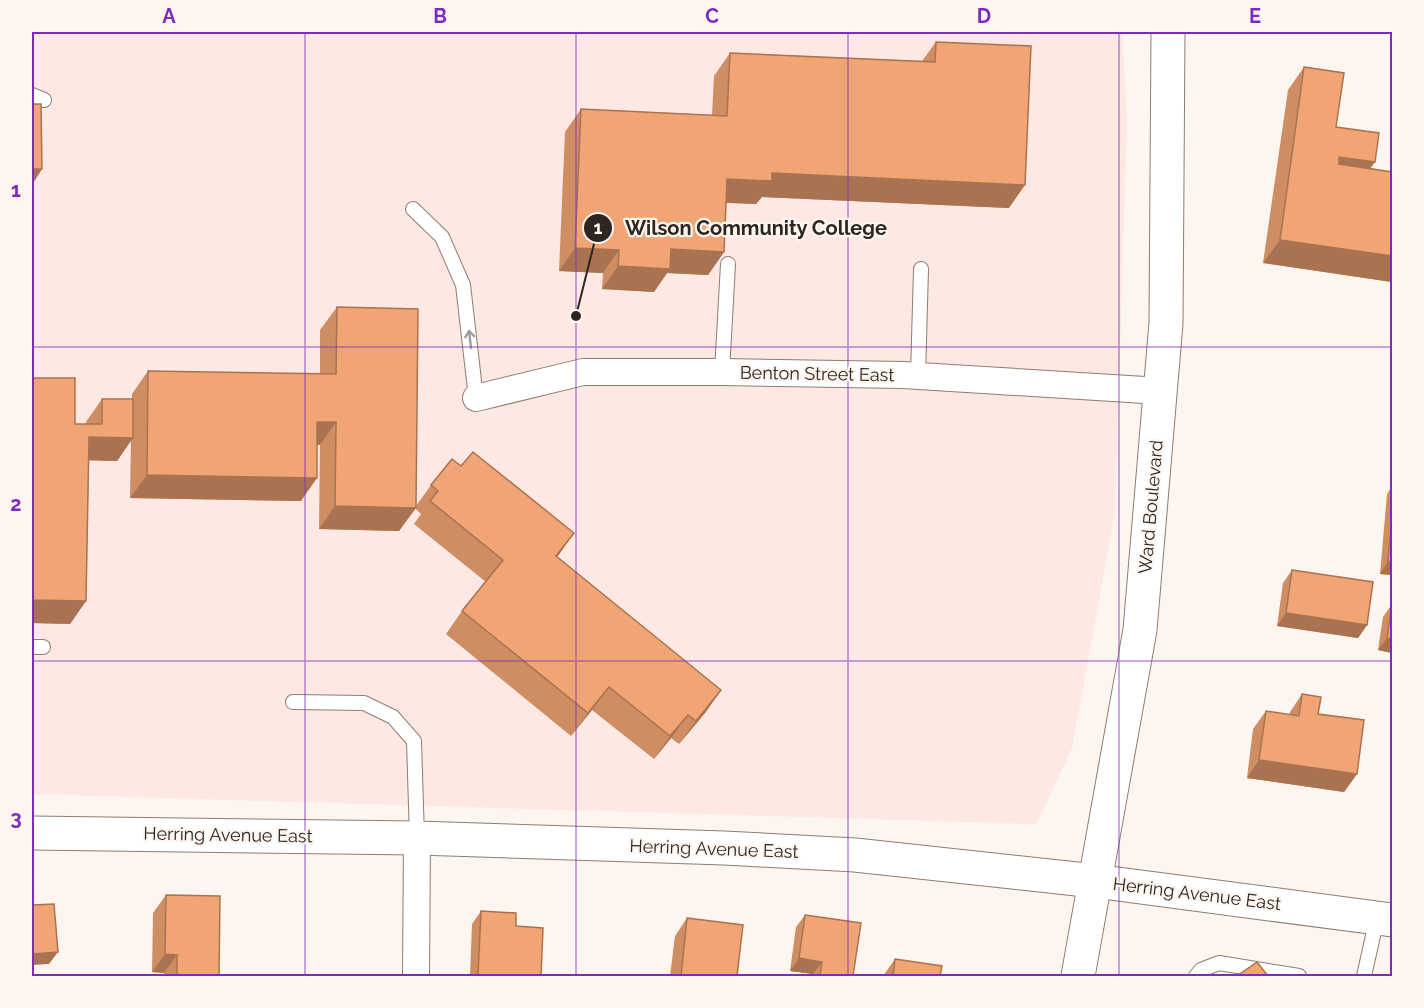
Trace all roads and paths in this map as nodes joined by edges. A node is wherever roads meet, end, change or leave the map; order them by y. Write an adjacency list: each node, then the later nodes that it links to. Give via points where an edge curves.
1 (1168, 32): 7 (main road, Ward Boulevard, via 1166,324)
2 (412, 209): 8 (lane, one-way to 2, via 463,285 442,237)
3 (728, 264): 5 (lane)
4 (921, 269): 6 (lane)
5 (722, 372): 6 (street, Benton Street East); 8 (street, Benton Street East, via 583,372)
6 (918, 376): 7 (street, Benton Street East)
7 (1161, 391): 12 (main road, Ward Boulevard, via 1140,630)
8 (476, 398)
9 (292, 702): 11 (lane, via 364,703 393,717 414,741)
10 (32, 832): 11 (main road, Herring Avenue East)
11 (417, 838): 12 (main road, Herring Avenue East, via 855,855); 14 (street)
12 (1095, 881): 13 (main road, Herring Avenue East); 15 (main road, Ward Boulevard)
13 (1384, 919): 18 (lane)
14 (416, 976)
15 (1078, 976)
16 (1196, 976): 17 (lane, via 1219,963)
17 (1299, 976)
18 (1364, 976)

